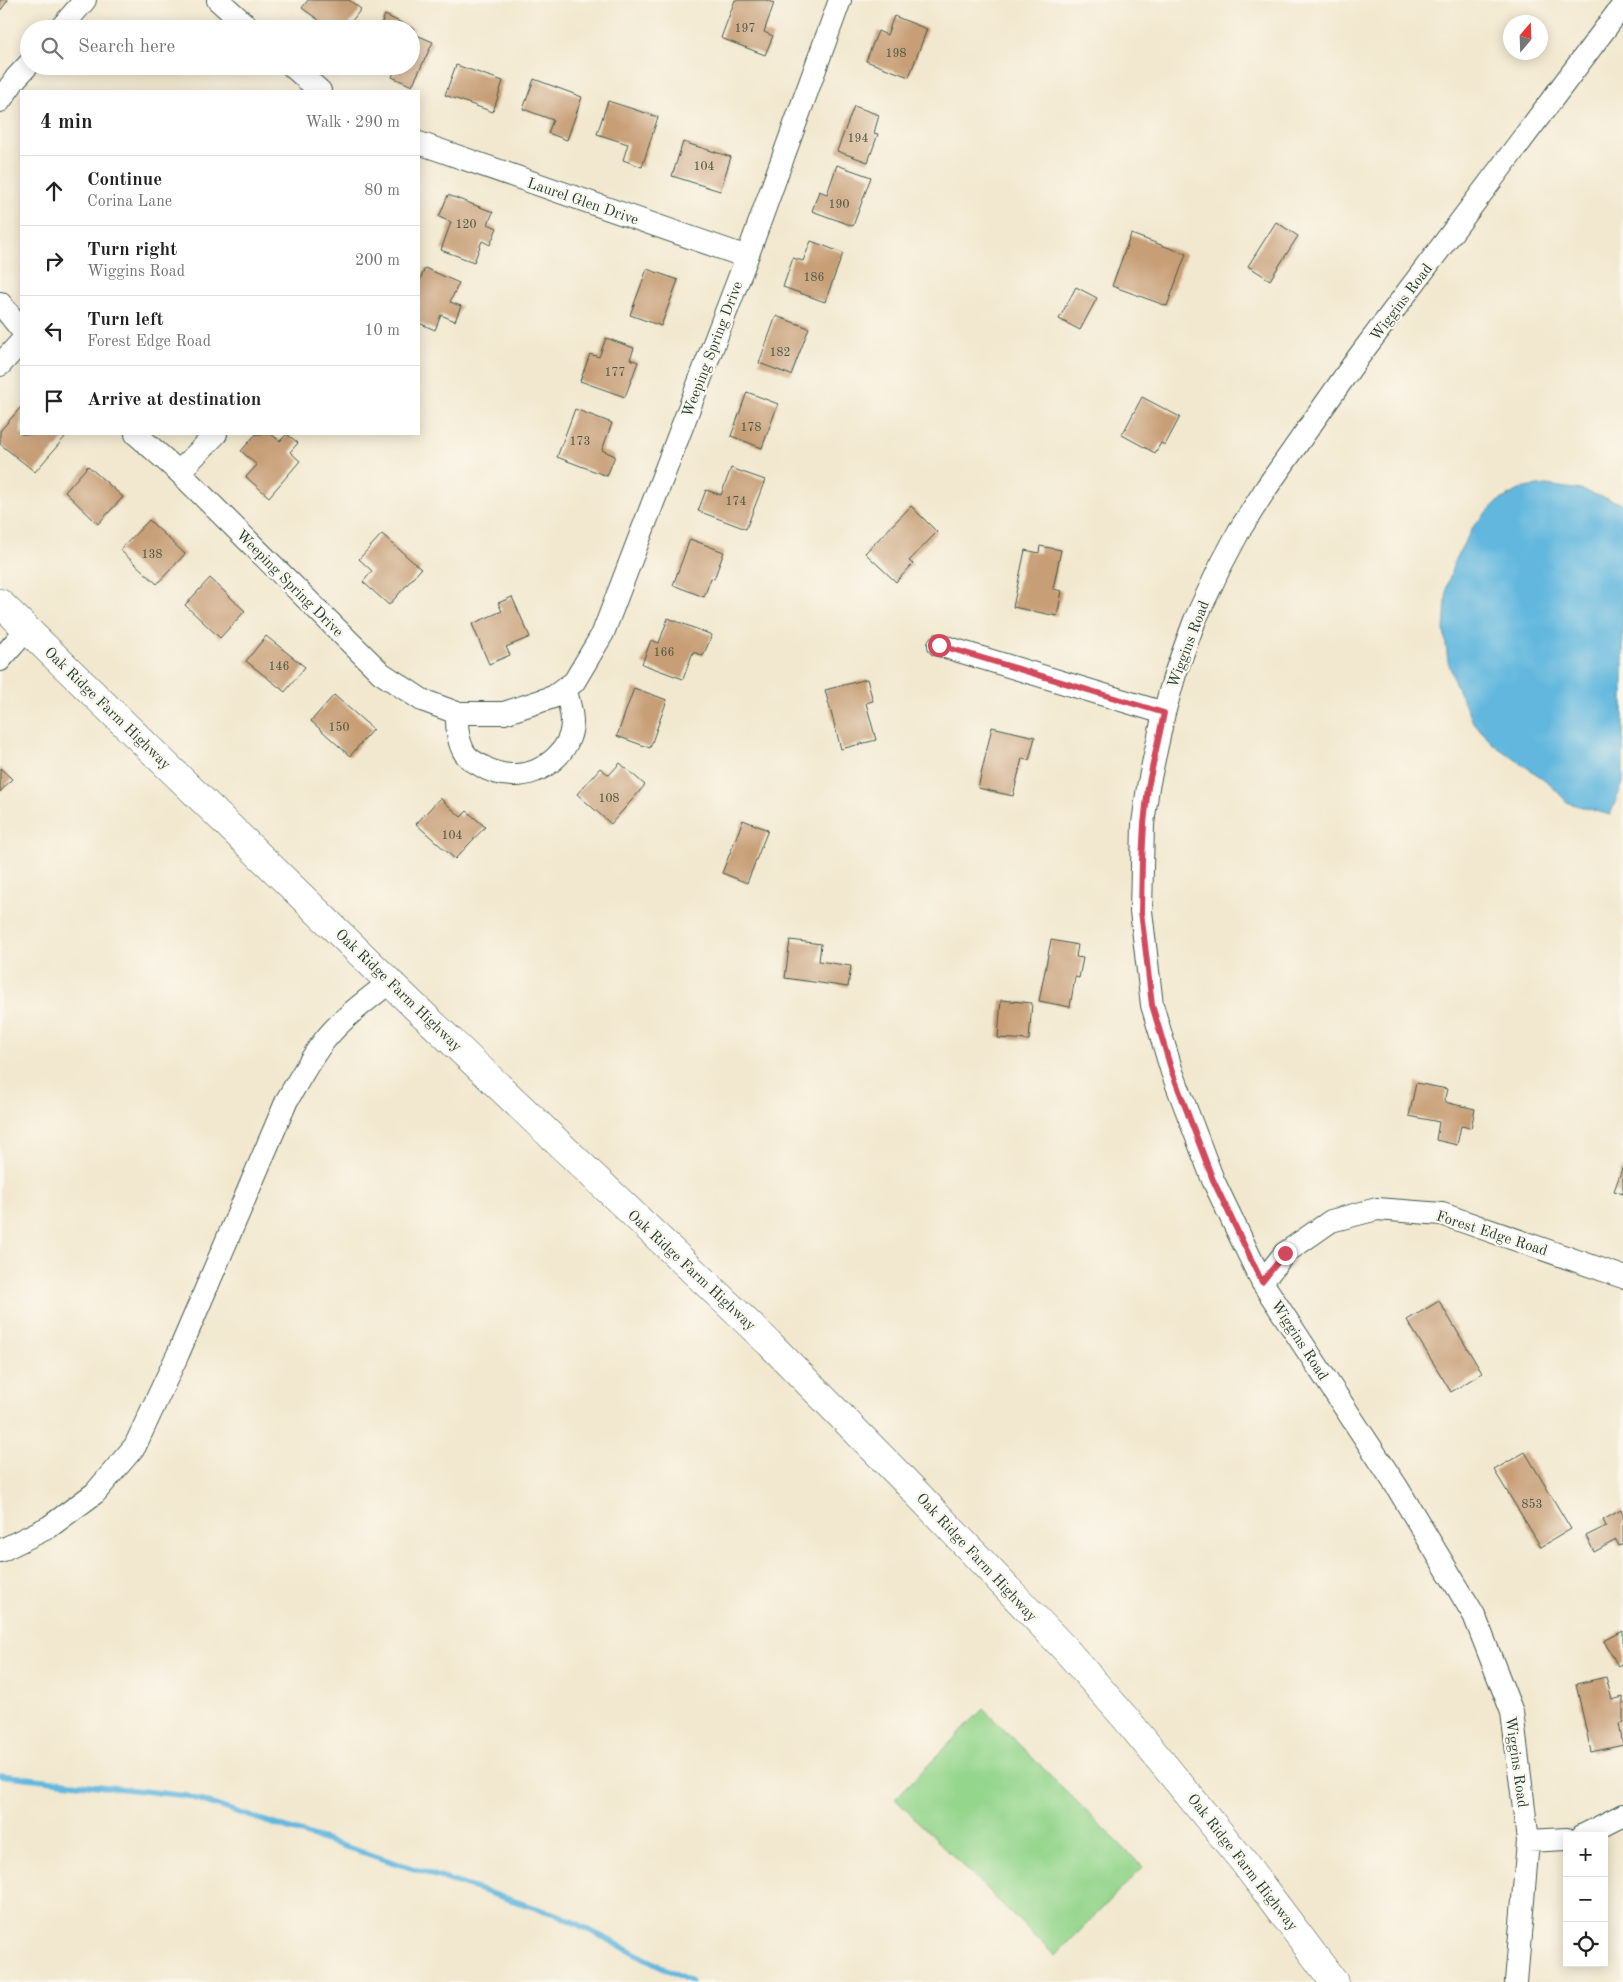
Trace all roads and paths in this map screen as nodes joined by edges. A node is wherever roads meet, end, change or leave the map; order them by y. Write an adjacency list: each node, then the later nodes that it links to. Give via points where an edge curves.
1 (85, 0): 5 (street)
2 (218, 0): 6 (street)
3 (840, 0): 12 (street, Weeping Spring Drive)
4 (1623, 5): 26 (street, Wiggins Road, via 1357,359 1267,487 1223,560 1195,620)
5 (68, 20)
6 (240, 20)
7 (20, 74): 10 (street)
8 (302, 75): 9 (street)
9 (319, 90)
10 (0, 101)
11 (420, 144): 12 (street, Laurel Glen Drive)
12 (747, 257): 24 (street, Weeping Spring Drive, via 603,633 574,682)
13 (0, 303): 14 (street)
14 (20, 328)
15 (20, 343): 16 (street)
16 (0, 365)
17 (137, 435): 19 (street, Weeping Spring Drive)
18 (215, 435): 19 (street)
19 (179, 472): 25 (street, Weeping Spring Drive, via 381,672 422,700)
20 (0, 603): 21 (main road, Oak Ridge Farm Highway)
21 (27, 630): 23 (street); 27 (main road, Oak Ridge Farm Highway)
22 (939, 645): 26 (street)
23 (0, 660)
24 (566, 688): 25 (street, Weeping Spring Drive, via 553,697 504,713); 25 (street, via 572,721 570,737 559,755 540,770 513,776 490,771 473,761 463,752 456,732)
25 (457, 713)
26 (1164, 713): 29 (street, Wiggins Road, via 1148,787 1142,852 1141,911 1152,1005 1172,1072 1213,1180)
27 (390, 982): 30 (street, via 325,1040 287,1100 135,1446 95,1494 49,1527); 35 (main road, Oak Ridge Farm Highway, via 769,1343 1066,1650 1188,1793)
28 (1623, 1277): 29 (street, Forest Edge Road, via 1442,1214 1377,1209 1331,1220 1285,1253)
29 (1262, 1282): 34 (street, Wiggins Road, via 1397,1487 1474,1615 1512,1712)
30 (0, 1551)
31 (1623, 1815): 32 (street)
32 (1590, 1832)
33 (1563, 1839): 34 (street)
34 (1528, 1841): 36 (street, Wiggins Road)
35 (1334, 1982)
36 (1516, 1982)

